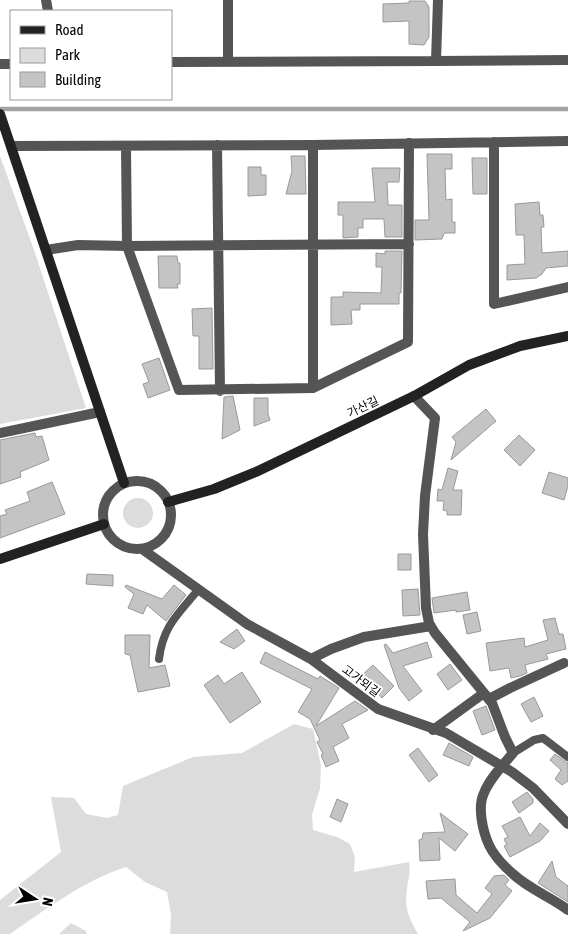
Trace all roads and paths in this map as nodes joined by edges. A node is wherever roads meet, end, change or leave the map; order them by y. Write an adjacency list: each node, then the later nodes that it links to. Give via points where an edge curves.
1 (228, 0): 6 (street)
2 (438, 0): 4 (street)
3 (568, 60): 4 (street)
4 (436, 61): 6 (street)
5 (172, 62): 6 (street)
6 (228, 62)
7 (0, 114): 13 (street)
8 (494, 142): 9 (street); 10 (street); 20 (street, via 494,304)
9 (568, 142)
10 (408, 143): 12 (street); 15 (street)
11 (216, 145): 12 (street); 14 (street); 18 (street)
12 (313, 145): 16 (street)
13 (11, 146): 14 (street); 19 (street)
14 (126, 147): 17 (street)
15 (409, 244): 16 (street); 22 (street, via 408,342)
16 (313, 245): 18 (street); 22 (street)
17 (127, 246): 18 (street); 19 (street, via 78,245); 23 (street, via 179,390)
18 (218, 246): 23 (street)
19 (46, 250): 25 (street)
20 (568, 287)
21 (568, 336): 24 (street, 가산길, via 520,346 469,365)
22 (314, 388): 23 (street)
23 (220, 391)
24 (414, 396): 28 (street, 가산길, via 214,489); 33 (street, via 435,418 423,534 426,608)
25 (100, 412): 26 (street); 27 (street)
26 (0, 433)
27 (124, 483): 28 (street, via 145,481 163,493); 29 (street, via 115,488 104,504)
28 (168, 502): 30 (street, via 171,512 167,532 152,546)
29 (104, 524): 30 (street, via 114,541 132,549); 31 (street)
30 (142, 549): 32 (street, 고가뫼길)
31 (0, 559)
32 (198, 590): 34 (lane, via 169,626 163,637); 35 (street, 고가뫼길, via 247,624)
33 (431, 626): 35 (street, via 364,637); 37 (street)
34 (159, 659)
35 (311, 659): 38 (street, 고가뫼길, via 378,709)
36 (564, 663): 37 (street)
37 (487, 696): 38 (street); 39 (street)
38 (433, 730): 41 (street, 고가뫼길, via 446,733)
39 (513, 753): 40 (lane, via 543,738); 41 (street)
40 (568, 757)
41 (501, 766): 42 (street, 고가뫼길, via 533,788); 43 (street, via 482,800 484,832 489,846 514,875)
42 (568, 824)
43 (568, 910)

